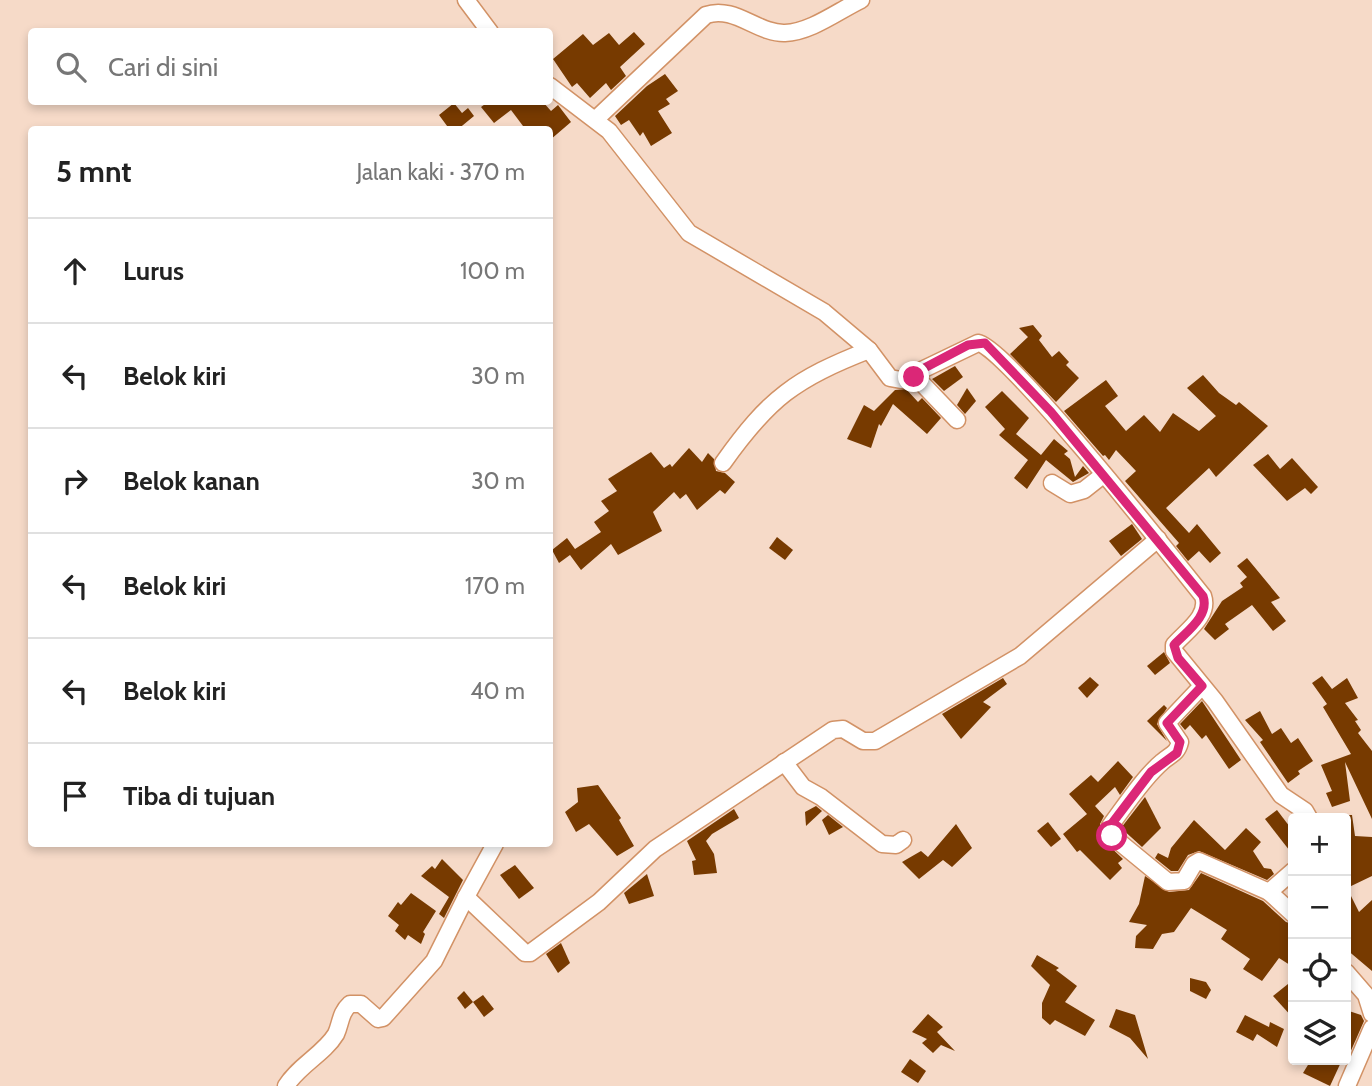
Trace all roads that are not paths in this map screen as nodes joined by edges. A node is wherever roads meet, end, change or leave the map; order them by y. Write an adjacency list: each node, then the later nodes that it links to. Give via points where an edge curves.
1 (466, 0): 4 (street)
2 (861, 0): 3 (street, via 785,33)
3 (711, 6): 6 (street)
4 (487, 28)
5 (553, 88): 6 (street)
6 (596, 119): 7 (street, via 689,233 824,312)
7 (869, 350): 8 (street, via 895,381); 10 (street, via 820,369 788,388 746,429)
8 (913, 374): 9 (street); 11 (street, via 968,345 985,343)
9 (957, 420)
10 (723, 463)
11 (1103, 475): 12 (street, via 1084,490 1070,494); 13 (street)
12 (1052, 483)
13 (1158, 540): 14 (street, via 1206,605 1174,645 1178,658); 15 (street, via 1020,656 984,679 875,741 863,741 838,729)
14 (1202, 686): 16 (street, via 1281,795); 20 (street, via 1167,723 1180,742 1177,753 1151,772 1110,826 1112,836 1168,882 1184,881 1199,862)
15 (784, 762): 17 (street, via 803,787 882,844); 21 (street, via 655,849 599,902 530,953)
16 (1306, 813)
17 (903, 841)
18 (493, 847): 21 (street)
19 (1288, 876): 20 (street)
20 (1269, 892): 22 (street)
21 (466, 897): 26 (street, via 434,961 412,989 383,1018 355,1002 350,1004 336,1033)
22 (1288, 909)
23 (1351, 978): 24 (street, via 1366,995)
24 (1372, 1014)
25 (1372, 1028): 27 (street)
26 (286, 1086)
27 (1347, 1086)

